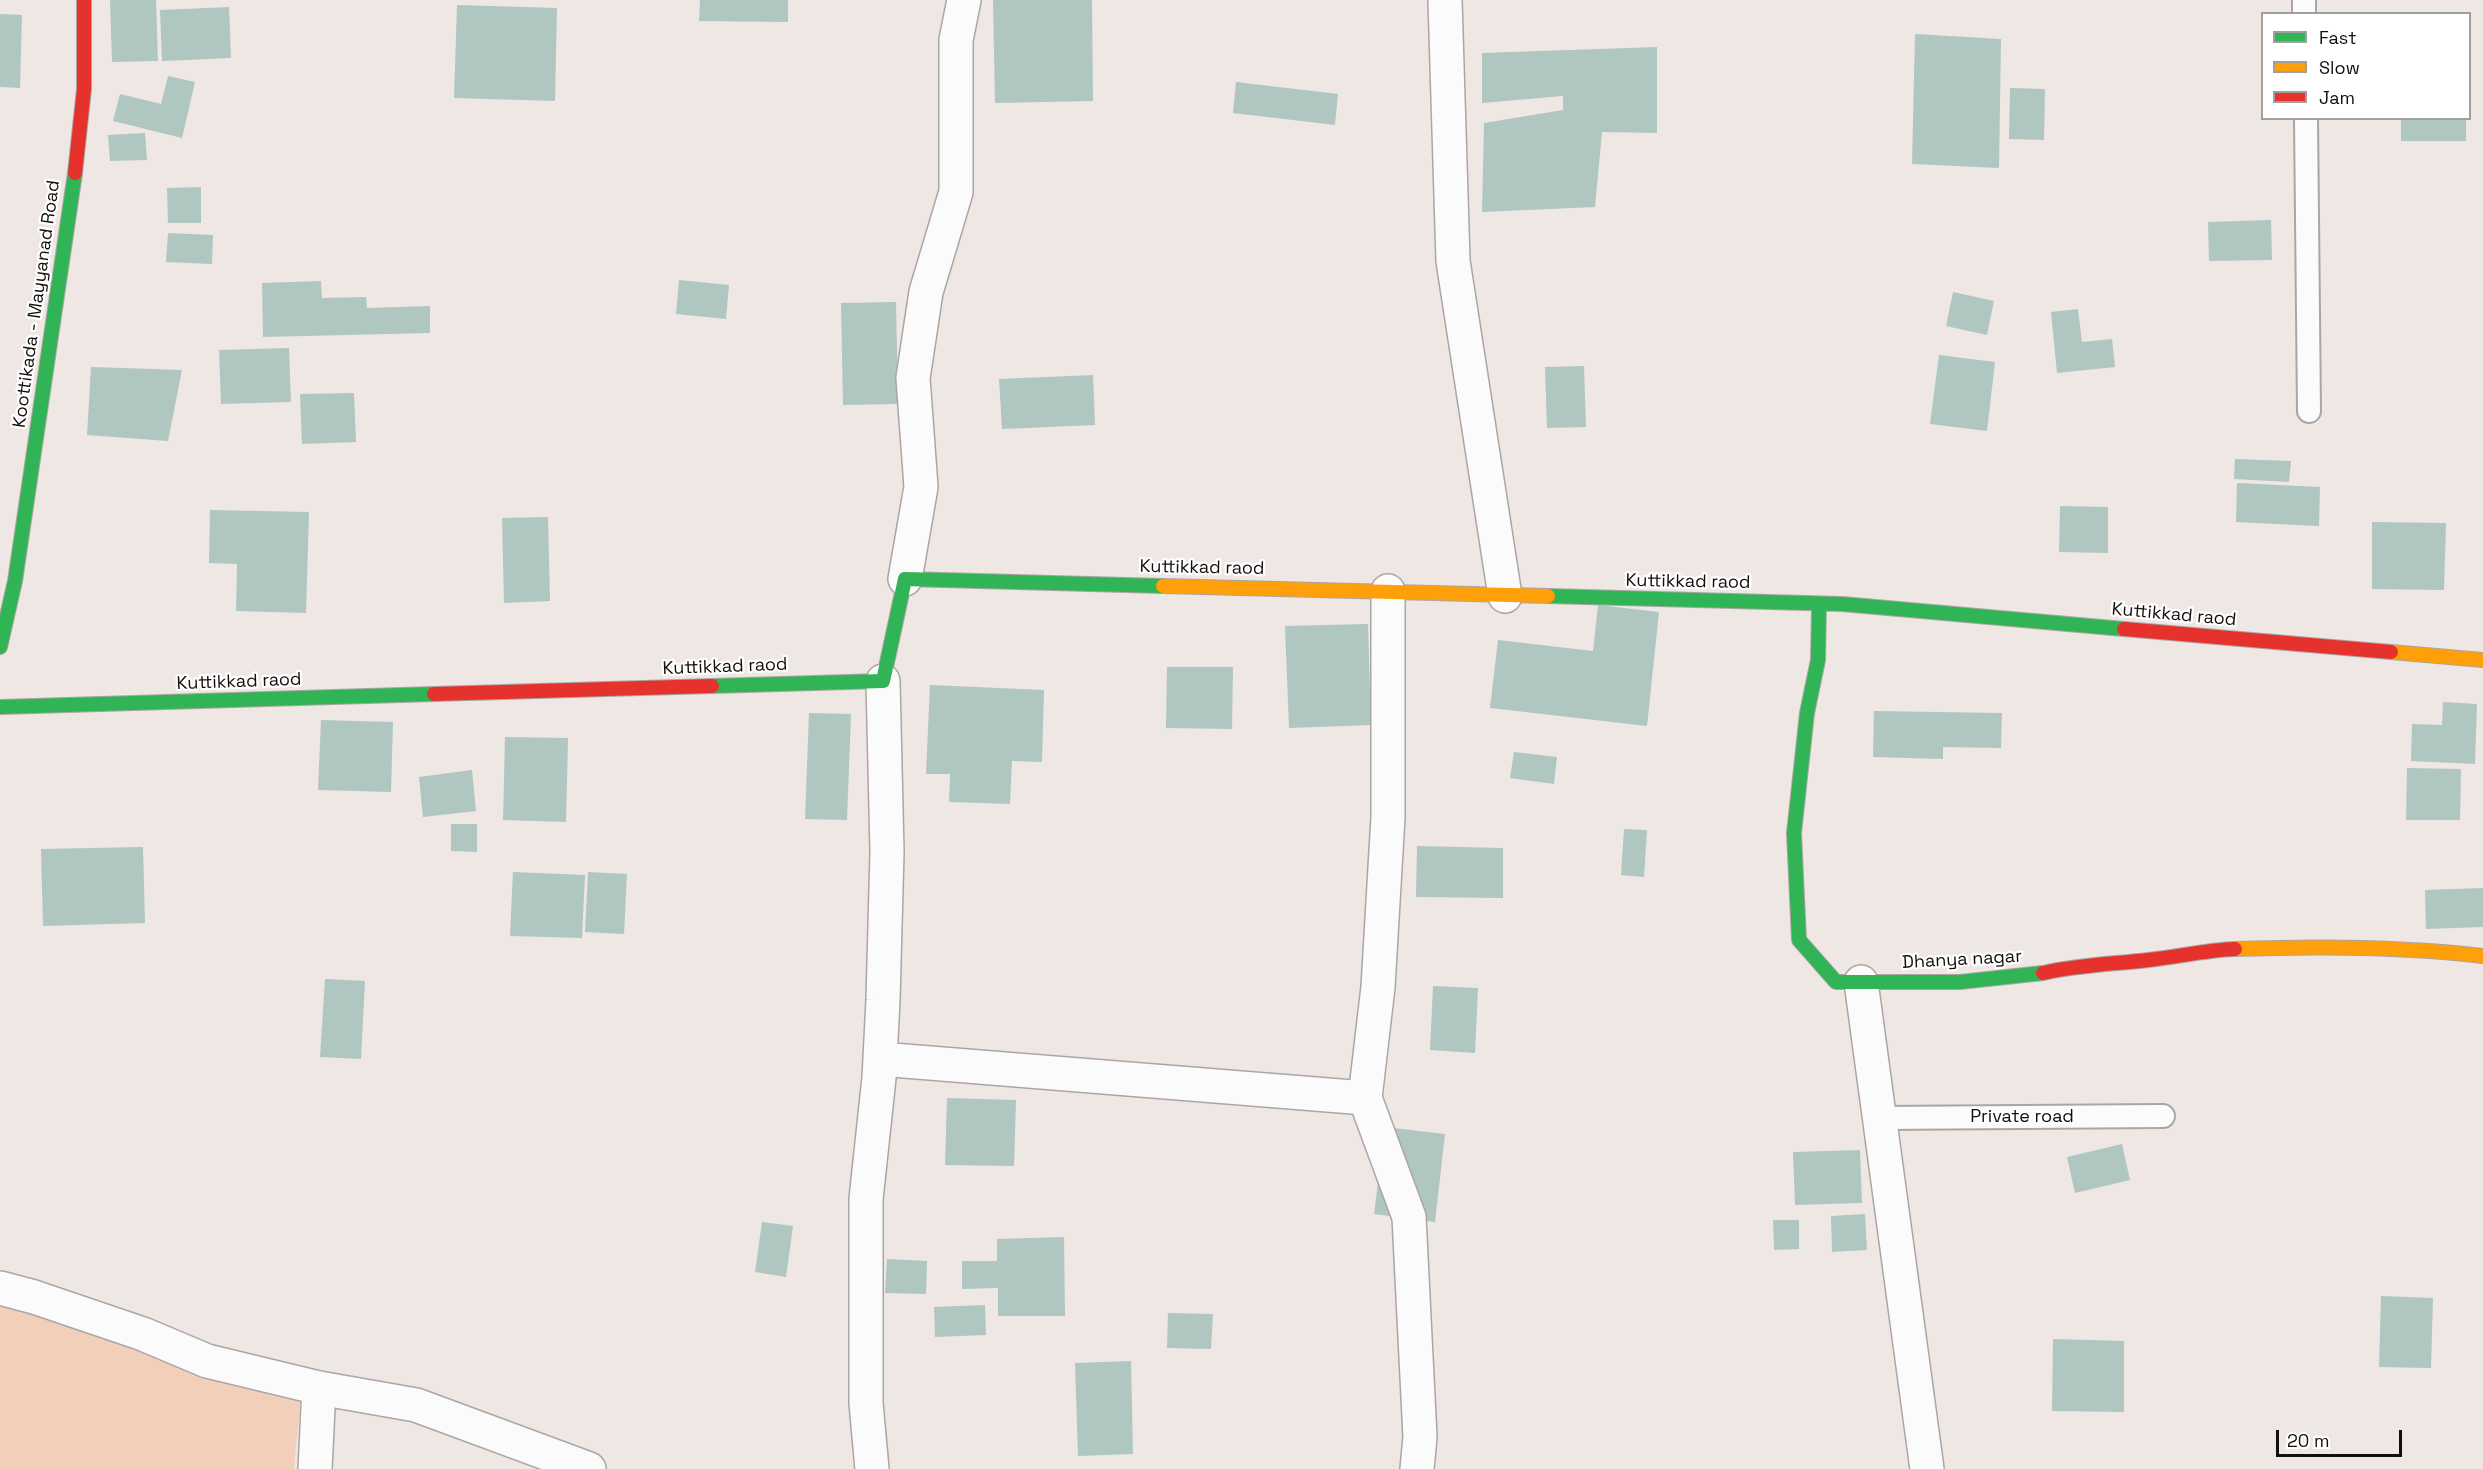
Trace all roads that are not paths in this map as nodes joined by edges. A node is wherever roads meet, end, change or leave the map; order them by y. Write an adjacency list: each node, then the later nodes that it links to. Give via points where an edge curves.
1 (84, 0): 10 (street, Koottikada - Mayyanad Road, via 84,89 73,189 15,581)
2 (964, 0): 6 (street, via 956,40 956,192 926,292 913,378 921,488)
3 (1451, 2): 8 (street, via 1453,261)
4 (2306, 120): 5 (lane)
5 (2309, 411)
6 (905, 579): 7 (street, Kuttikkad raod); 12 (street)
7 (1388, 591): 8 (street, Kuttikkad raod); 17 (street, via 1388,817 1378,987)
8 (1505, 596): 9 (street, Kuttikkad raod)
9 (1819, 603): 11 (street, Kuttikkad raod); 15 (street, Dhanya nagar, via 1818,660 1807,713 1794,834 1799,940 1836,982)
10 (0, 647)
11 (2483, 660)
12 (883, 681): 13 (street, Kuttikkad raod); 16 (street, via 887,852)
13 (0, 707)
14 (2483, 956): 15 (street, Dhanya nagar, via 2425,949 2319,946 2211,950 1960,982)
15 (1861, 982): 19 (street)
16 (879, 1059): 17 (street); 24 (street, via 866,1199 866,1403)
17 (1365, 1098): 25 (street, via 1409,1217 1420,1437)
18 (2163, 1116): 19 (lane, Private road)
19 (1880, 1118): 26 (street)
20 (0, 1288): 21 (street, via 143,1334 207,1361)
21 (319, 1388): 22 (street); 23 (street, via 416,1405)
22 (315, 1469)
23 (589, 1469)
24 (872, 1469)
25 (1417, 1469)
26 (1927, 1469)

